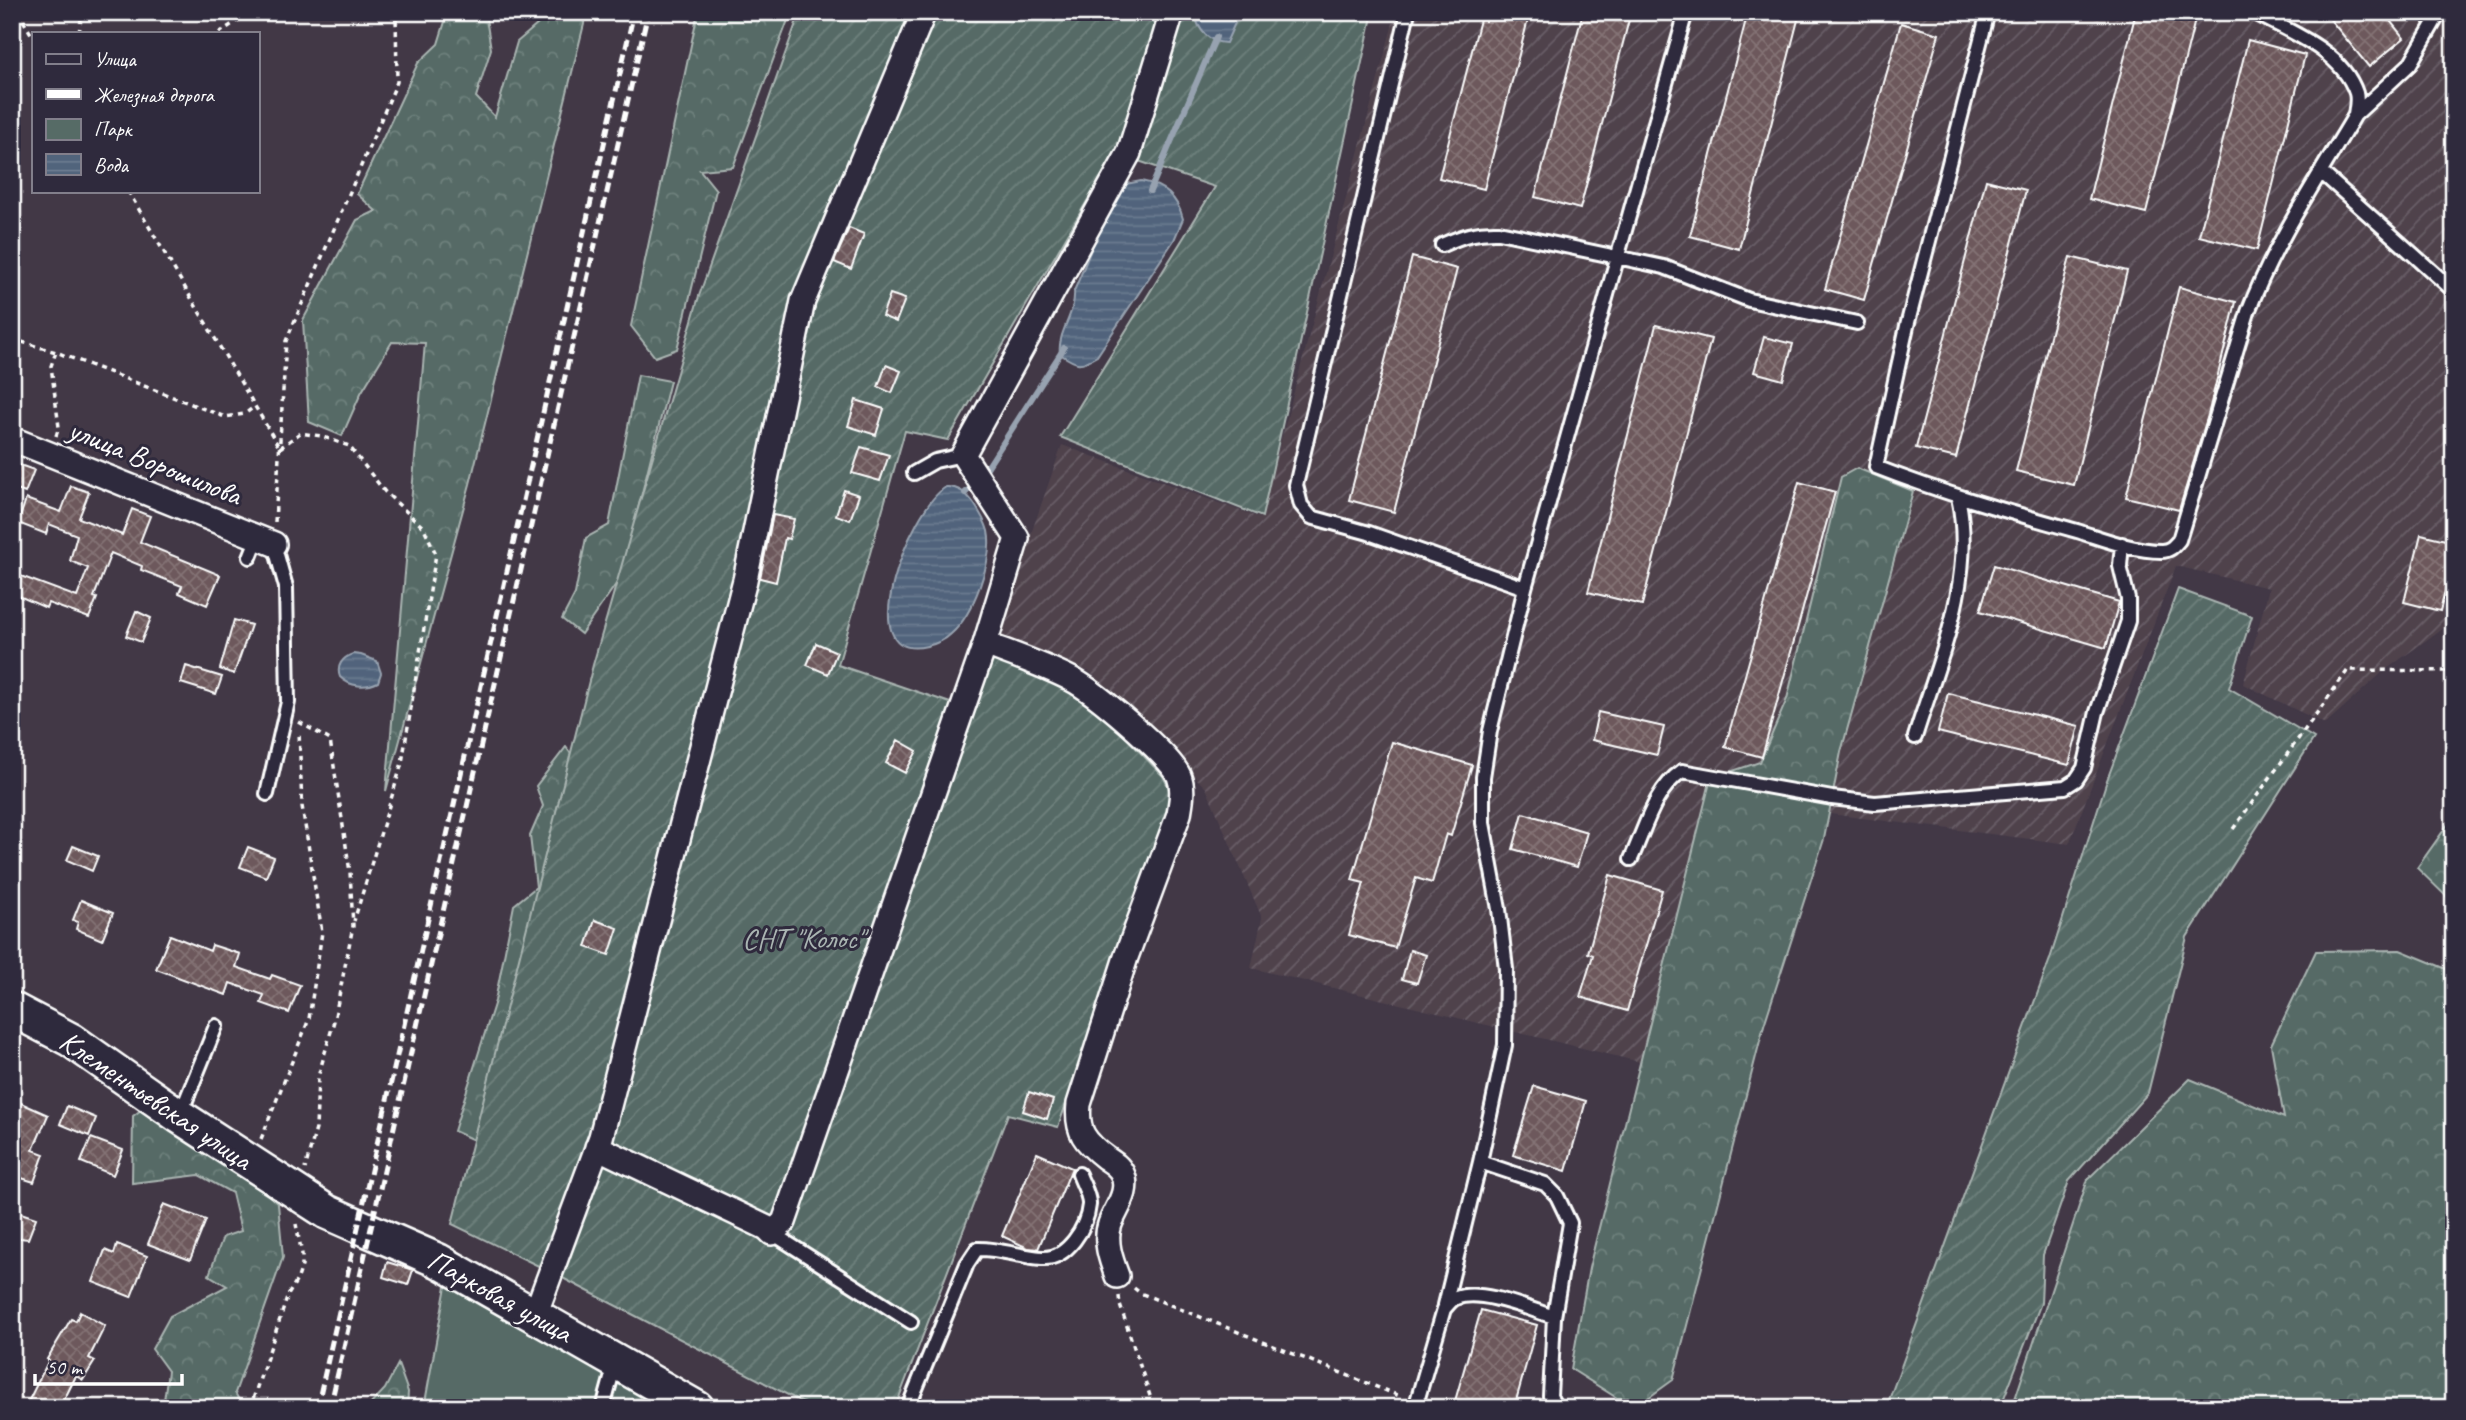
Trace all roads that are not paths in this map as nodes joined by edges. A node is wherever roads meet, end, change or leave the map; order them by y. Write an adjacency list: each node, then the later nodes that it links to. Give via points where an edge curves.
1 (924, 12): 28 (street, via 803,301 745,580)
2 (1170, 12): 15 (street, via 1129,153)
3 (1408, 12): 20 (lane, via 1296,485 1301,505 1311,517)
4 (1686, 12): 11 (lane)
5 (1987, 12): 17 (lane, via 1876,467)
6 (2253, 12): 8 (lane, via 2321,50 2339,66 2357,96)
7 (2440, 12): 8 (lane, via 2410,64)
8 (2355, 115): 9 (lane)
9 (2321, 172): 12 (lane); 18 (lane, via 2261,278 2179,540 2163,551)
10 (1442, 245): 11 (lane, via 1466,234 1499,232)
11 (1616, 257): 13 (lane, via 1664,267 1749,300); 20 (lane)
12 (2454, 291)
13 (1857, 323)
14 (12, 439): 19 (street, улица Ворошилова)
15 (963, 455): 16 (lane, via 935,461); 21 (street, via 1017,538)
16 (914, 474)
17 (1958, 496): 18 (lane); 22 (lane, via 1964,542 1960,580)
18 (2122, 544): 24 (lane, via 2120,566 2128,621 2097,712 2084,768 2076,780 2065,787 1875,803 1682,771 1661,791)
19 (261, 546): 23 (lane, via 286,587 288,702)
20 (1525, 588): 29 (lane, via 1483,777 1483,822 1506,969 1505,1045)
21 (985, 644): 32 (street, via 784,1222); 33 (street, via 1085,687 1154,748 1180,778 1179,814 1079,1104 1081,1132 1117,1166 1125,1183 1109,1233 1110,1258)
22 (1915, 737)
23 (267, 794)
24 (1631, 859)
25 (12, 1009): 27 (street, Клементьевская улица, via 71,1040)
26 (216, 1026): 27 (lane)
27 (179, 1116): 31 (street, Клементьевская улица)
28 (597, 1147): 32 (street); 35 (street)
29 (1480, 1162): 34 (lane); 36 (lane, via 1545,1184 1557,1196 1570,1223)
30 (1079, 1174): 42 (lane, via 1090,1202 1076,1237 1060,1255 1044,1259 977,1249)
31 (298, 1194): 35 (street, Парковая улица)
32 (772, 1233): 37 (lane)
33 (1117, 1276)
34 (1444, 1309): 36 (lane, via 1453,1298 1468,1294); 39 (lane)
35 (535, 1315): 38 (street, Парковая улица)
36 (1554, 1317): 43 (lane, via 1550,1396)
37 (911, 1322)
38 (616, 1361): 40 (lane); 41 (street, Парковая улица)
39 (1416, 1405)
40 (603, 1408)
41 (698, 1408)
42 (908, 1408)
43 (1556, 1408)

